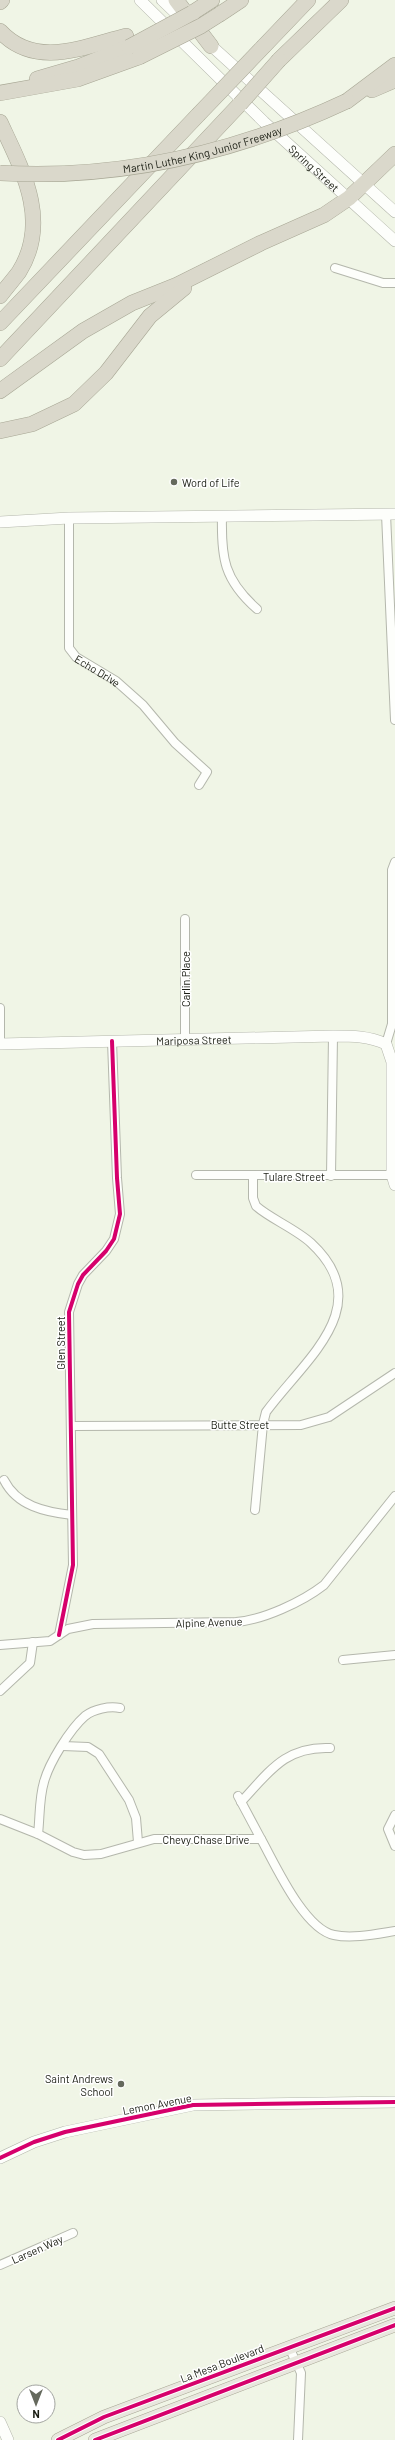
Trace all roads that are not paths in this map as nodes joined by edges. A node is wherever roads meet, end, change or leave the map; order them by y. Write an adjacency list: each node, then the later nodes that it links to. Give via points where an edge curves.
1 (140, 0): 19 (main road, Spring Street, via 264,122)
2 (162, 0): 9 (main road, Spring Street)
3 (176, 0): 9 (highway)
4 (241, 0): 10 (highway, bridge, via 201,26)
5 (308, 0): 26 (highway, bridge)
6 (341, 0): 27 (highway, bridge, via 279,60 215,132)
7 (211, 1): 10 (highway, bridge)
8 (0, 31): 10 (highway, via 21,47 44,53)
9 (211, 46): 18 (main road, Spring Street)
10 (131, 47): 13 (highway, via 22,86)
11 (395, 65): 14 (highway)
12 (395, 80): 14 (highway, Martin Luther King Junior Freeway)
13 (0, 91)
14 (347, 101): 17 (highway, Martin Luther King Junior Freeway, bridge, via 265,135 180,159 92,172)
15 (0, 122): 25 (highway, via 29,189 34,226 26,259)
16 (395, 154): 18 (highway)
17 (0, 174)
18 (364, 184): 19 (highway); 20 (main road, Spring Street)
19 (349, 198): 21 (main road, Spring Street); 22 (highway, via 324,215)
20 (395, 212)
21 (395, 241)
22 (211, 268): 28 (highway, via 132,303 83,331); 29 (highway, via 150,316 106,373 86,394 61,412 32,424)
23 (335, 268): 24 (street, via 383,283)
24 (395, 283)
25 (0, 296)
26 (0, 323)
27 (0, 359)
28 (0, 391)
29 (0, 431)
30 (391, 514): 31 (main road); 35 (street)
31 (222, 516): 32 (main road); 34 (street, via 223,551 228,574 242,595)
32 (69, 518): 33 (main road); 36 (street, Echo Drive, via 69,648 76,657 116,681 143,704 174,743 207,772)
33 (0, 522)
34 (257, 608)
35 (394, 720)
36 (199, 785)
37 (395, 862): 44 (street, via 392,870 392,1024)
38 (185, 919): 41 (street, Carlin Place)
39 (0, 1008): 43 (street)
40 (334, 1036): 41 (main road, Mariposa Street); 44 (main road, Mariposa Street, via 370,1037); 47 (street)
41 (186, 1039): 42 (main road, Mariposa Street)
42 (112, 1041): 43 (main road, Mariposa Street); 51 (street, Glen Street, via 116,1178 120,1214 114,1239 83,1275 69,1312)
43 (0, 1044)
44 (386, 1044): 48 (main road, via 392,1062)
45 (196, 1175): 46 (street, Tulare Street)
46 (253, 1175): 47 (street, Tulare Street); 50 (street, via 253,1198 256,1206 311,1243 332,1269 339,1298 324,1341 266,1412)
47 (331, 1176): 48 (street, Tulare Street)
48 (393, 1180)
49 (395, 1373): 50 (street, Butte Street, via 320,1421 301,1425)
50 (263, 1424): 51 (street, Butte Street); 54 (street)
51 (71, 1426): 55 (street, Glen Street)
52 (4, 1480): 55 (street, via 9,1490 35,1508 50,1513)
53 (395, 1496): 56 (street, Alpine Avenue, via 324,1585 312,1595 255,1619 236,1622 93,1624 68,1629)
54 (255, 1510)
55 (72, 1514): 56 (street, Glen Street, via 73,1565)
56 (59, 1635): 57 (street, Alpine Avenue, via 50,1641)
57 (33, 1642): 58 (street, Alpine Avenue); 61 (street, via 30,1663)
58 (0, 1645)
59 (395, 1655): 60 (street)
60 (343, 1660)
61 (0, 1691)
62 (120, 1708): 63 (street, via 93,1711 84,1716)
63 (62, 1746): 67 (street, via 44,1782); 69 (street, via 88,1747 99,1754 129,1800 136,1818)
64 (330, 1748): 68 (street, via 308,1749 285,1757 239,1799)
65 (395, 1815): 70 (street, via 388,1829)
66 (0, 1819): 67 (street, Chevy Chase Drive)
67 (38, 1834): 69 (street, Chevy Chase Drive, via 84,1855 101,1854)
68 (261, 1839): 69 (street, Chevy Chase Drive, via 154,1839); 71 (street, Chevy Chase Drive, via 296,1900 318,1928 334,1935 370,1935)
69 (138, 1842)
70 (395, 1846)
71 (395, 1931)
72 (395, 2102): 73 (main road, Lemon Avenue, via 193,2105 66,2132 34,2142)
73 (0, 2158)
74 (74, 2233): 75 (street, Larsen Way)
75 (0, 2265)
76 (395, 2308): 78 (main road, La Mesa Boulevard)
77 (395, 2325): 79 (main road)
78 (289, 2347): 79 (street); 82 (main road, La Mesa Boulevard, via 104,2417)
79 (297, 2362): 83 (main road); 84 (street, via 301,2373)
80 (0, 2422): 81 (main road)
81 (8, 2440)
82 (58, 2440)
83 (95, 2440)
84 (298, 2440)

